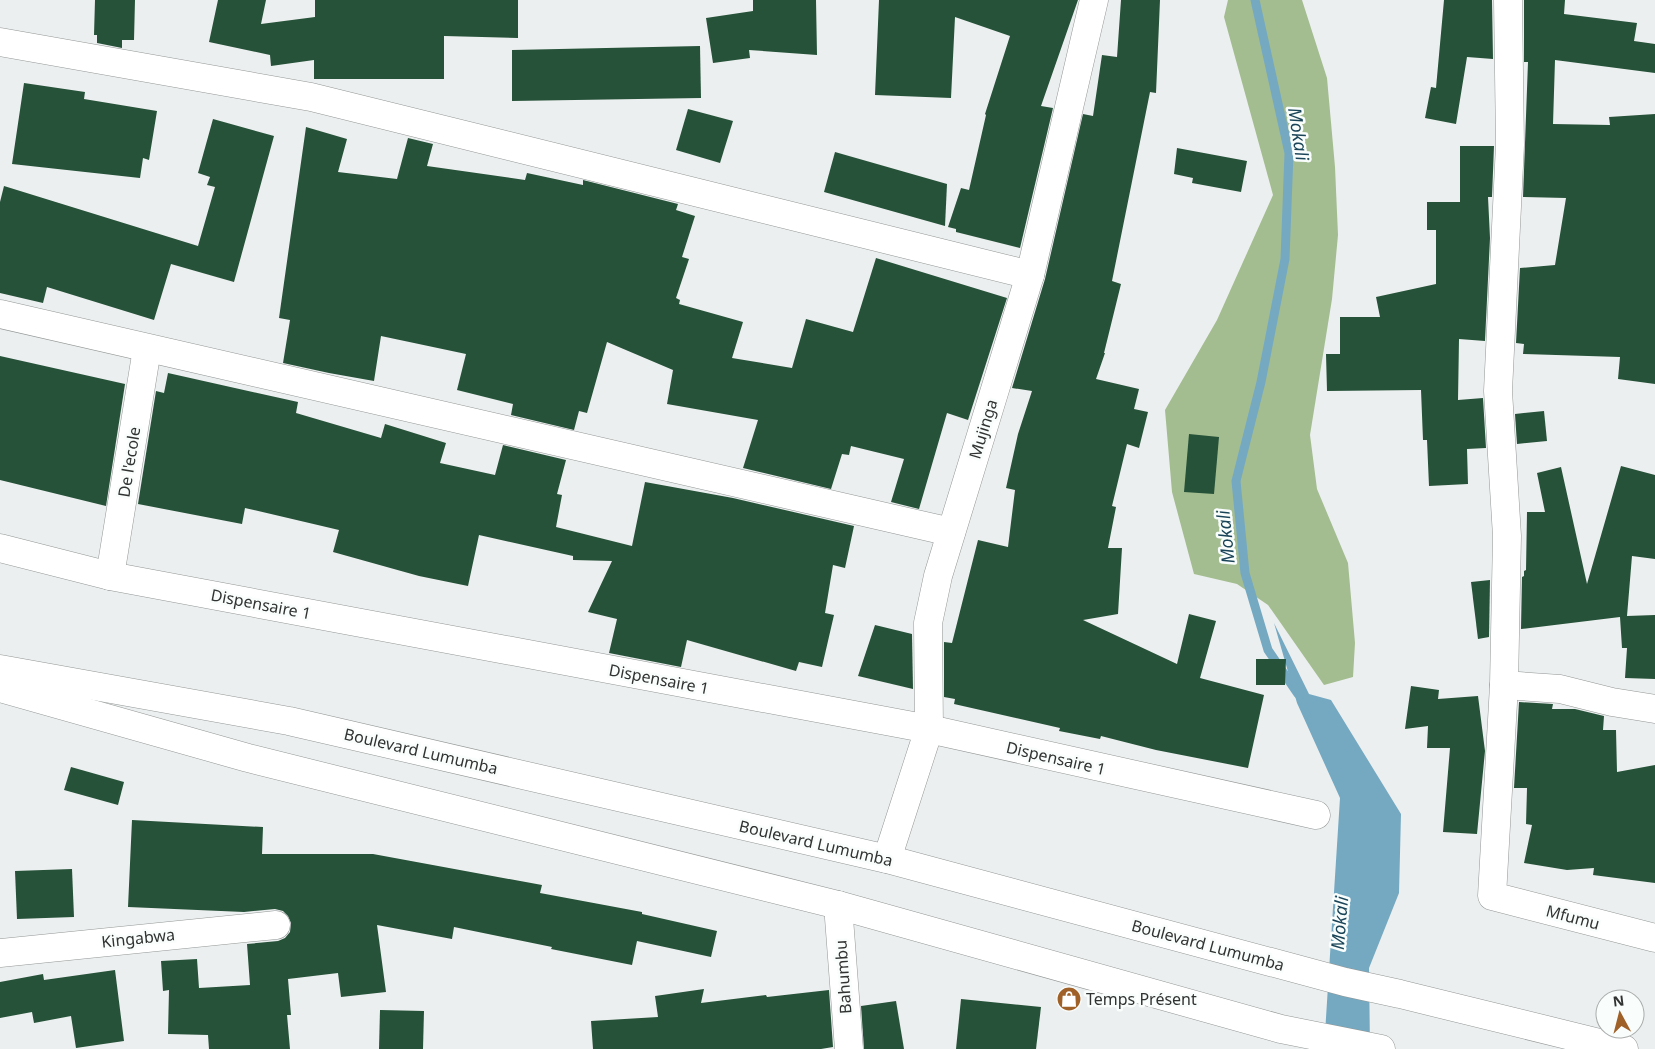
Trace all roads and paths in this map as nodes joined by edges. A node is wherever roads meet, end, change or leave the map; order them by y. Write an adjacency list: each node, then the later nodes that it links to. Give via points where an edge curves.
1 (1094, 0): 4 (main road, Mujinga)
2 (1508, 0): 11 (main road, via 1510,145 1498,391 1507,536)
3 (0, 42): 4 (main road, via 311,97)
4 (1030, 275): 7 (main road, Mujinga)
5 (0, 314): 6 (main road)
6 (147, 349): 7 (main road); 9 (main road, De l'ecole)
7 (952, 532): 14 (main road, Mujinga, via 928,623)
8 (0, 548): 9 (main road, Dispensaire 1)
9 (110, 576): 14 (main road, Dispensaire 1)
10 (0, 669): 16 (main road, Boulevard Lumumba, via 289,721)
11 (1504, 685): 13 (main road, via 1560,689); 19 (main road, Mfumu, via 1492,896)
12 (0, 688): 17 (main road, via 248,758)
13 (1655, 709)
14 (929, 730): 15 (main road, Dispensaire 1); 16 (main road, Mujinga)
15 (1316, 816)
16 (887, 859): 23 (main road, Boulevard Lumumba, via 1345,982)
17 (838, 905): 21 (main road, Bahumbu); 22 (main road, via 1281,1029)
18 (276, 925): 20 (main road, Kingabwa)
19 (1655, 938)
20 (0, 952)
21 (849, 1049)
22 (1381, 1049)
23 (1624, 1049)

